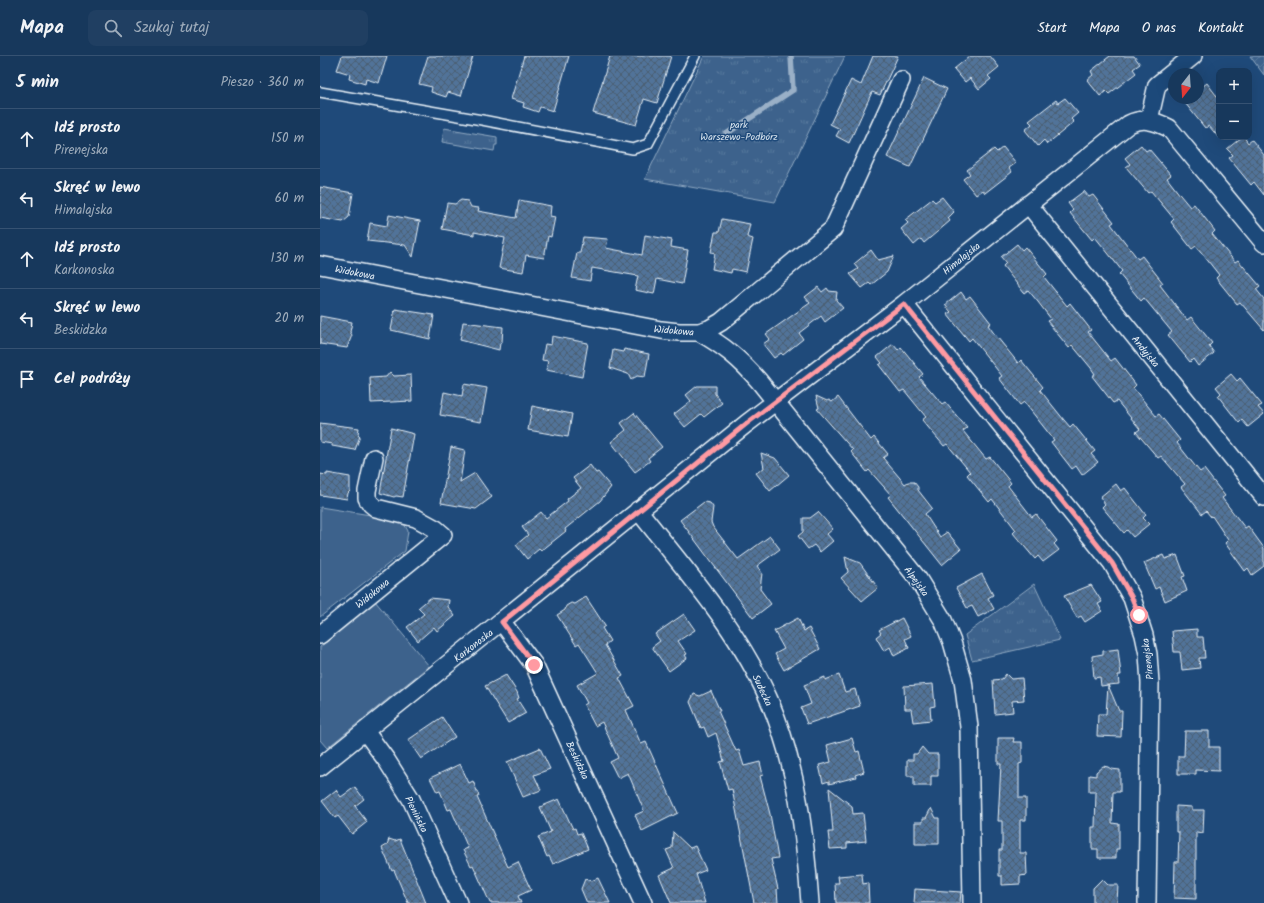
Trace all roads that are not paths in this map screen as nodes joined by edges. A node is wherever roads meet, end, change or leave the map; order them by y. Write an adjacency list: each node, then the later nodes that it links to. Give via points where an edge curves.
1 (694, 56): 4 (lane, via 648,144 633,149)
2 (1192, 56): 5 (street, via 1157,85)
3 (901, 80): 10 (street, Widokowa, via 833,229 721,322)
4 (320, 92)
5 (1149, 120): 6 (street, Himalajska, via 1129,124); 7 (street, via 1169,128 1176,135)
6 (1028, 204): 9 (street, Himalajska); 13 (street, Andyjska)
7 (1264, 243)
8 (320, 265): 10 (street, Widokowa, via 661,330)
9 (904, 304): 11 (street, Himalajska); 23 (street, Pirenejska, via 1112,563 1132,598 1144,635 1150,683)
10 (699, 332): 11 (street, Alpejska, via 722,345 746,366)
11 (775, 402): 14 (street, Karkonoska); 22 (street, Alpejska, via 918,579 943,620 952,642 963,680 969,727)
12 (374, 458): 16 (street, Widokowa, via 367,491 367,498 371,504 376,508 416,518 443,535)
13 (1264, 497)
14 (638, 510): 15 (street, Karkonoska); 21 (street, Sudecka, via 720,615 743,650 770,701 796,789)
15 (502, 622): 17 (street, Karkonoska); 20 (street, Beskidzka, via 534,665)
16 (320, 635)
17 (365, 732): 18 (street, Karkonoska); 19 (street, Pienińska, via 388,761 411,800)
18 (320, 768)
19 (458, 903)
20 (643, 903)
21 (810, 903)
22 (972, 903)
23 (1147, 903)

